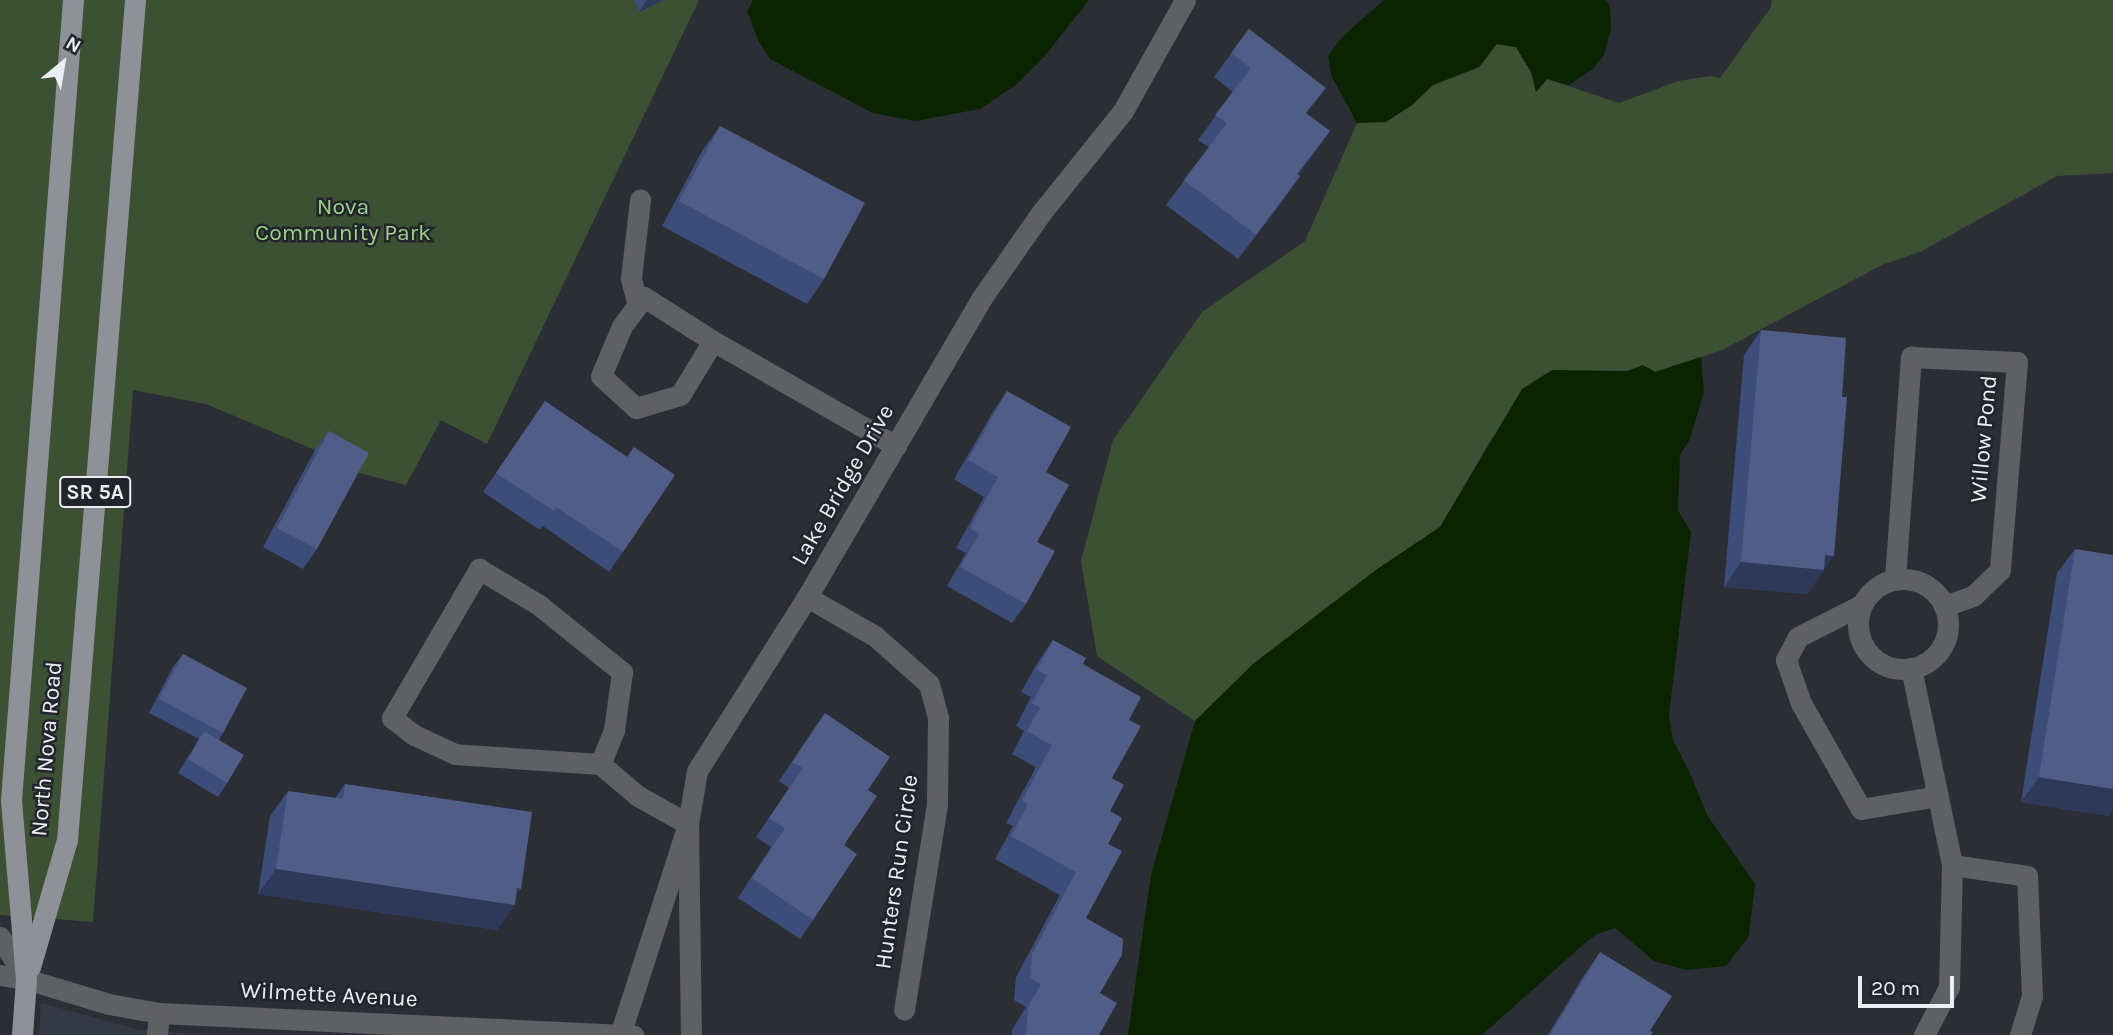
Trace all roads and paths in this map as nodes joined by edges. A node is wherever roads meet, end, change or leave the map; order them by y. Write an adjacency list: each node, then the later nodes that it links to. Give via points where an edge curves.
1 (73, 0): 15 (main road, North Nova Road / SR 5A)
2 (135, 0): 20 (main road, North Nova Road / SR 5A, via 67,840)
3 (1185, 0): 7 (street, Lake Bridge Drive, via 1123,111 1041,213 981,299)
4 (640, 200): 5 (street, via 631,278)
5 (638, 304): 6 (street, via 644,297); 6 (street, via 622,326 601,376 636,408 680,395)
6 (713, 341): 7 (street)
7 (896, 446): 9 (street, Lake Bridge Drive)
8 (1895, 579): 10 (street, via 1869,593); 11 (street, via 1925,584); 11 (street, Willow Pond, via 1911,356 2017,362 2000,570 1973,596)
9 (807, 597): 16 (street, Lake Bridge Drive, via 696,771); 21 (street, Hunters Run Circle, via 875,636 929,684 938,718 937,804)
10 (1861, 606): 12 (street, via 1859,635 1865,649 1888,667); 14 (street, via 1798,637 1786,660 1801,703 1861,809)
11 (1944, 606): 12 (street, via 1947,636 1941,649 1931,660)
12 (1911, 668): 14 (street)
13 (600, 764): 13 (street, via 614,730 622,673 538,605 479,569 392,718 414,735 455,754); 16 (street, via 638,796)
14 (1938, 796): 17 (street)
15 (5, 806): 20 (main road, North Nova Road / SR 5A)
16 (688, 824): 24 (street, Lake Bridge Drive); 27 (street)
17 (1952, 865): 28 (street, via 1949,987); 29 (street, via 2027,876 2032,996)
18 (0, 937): 20 (street)
19 (0, 975): 20 (street, Wilmette Avenue)
20 (26, 979): 22 (street, Wilmette Avenue, via 109,1004); 25 (main road, SR 5A)
21 (904, 1009)
22 (159, 1013): 23 (street, Wilmette Avenue); 26 (street)
23 (316, 1028): 24 (street, Wilmette Avenue)
24 (625, 1034)
25 (22, 1035)
26 (157, 1035)
27 (691, 1035)
28 (1924, 1035)
29 (2020, 1035)

